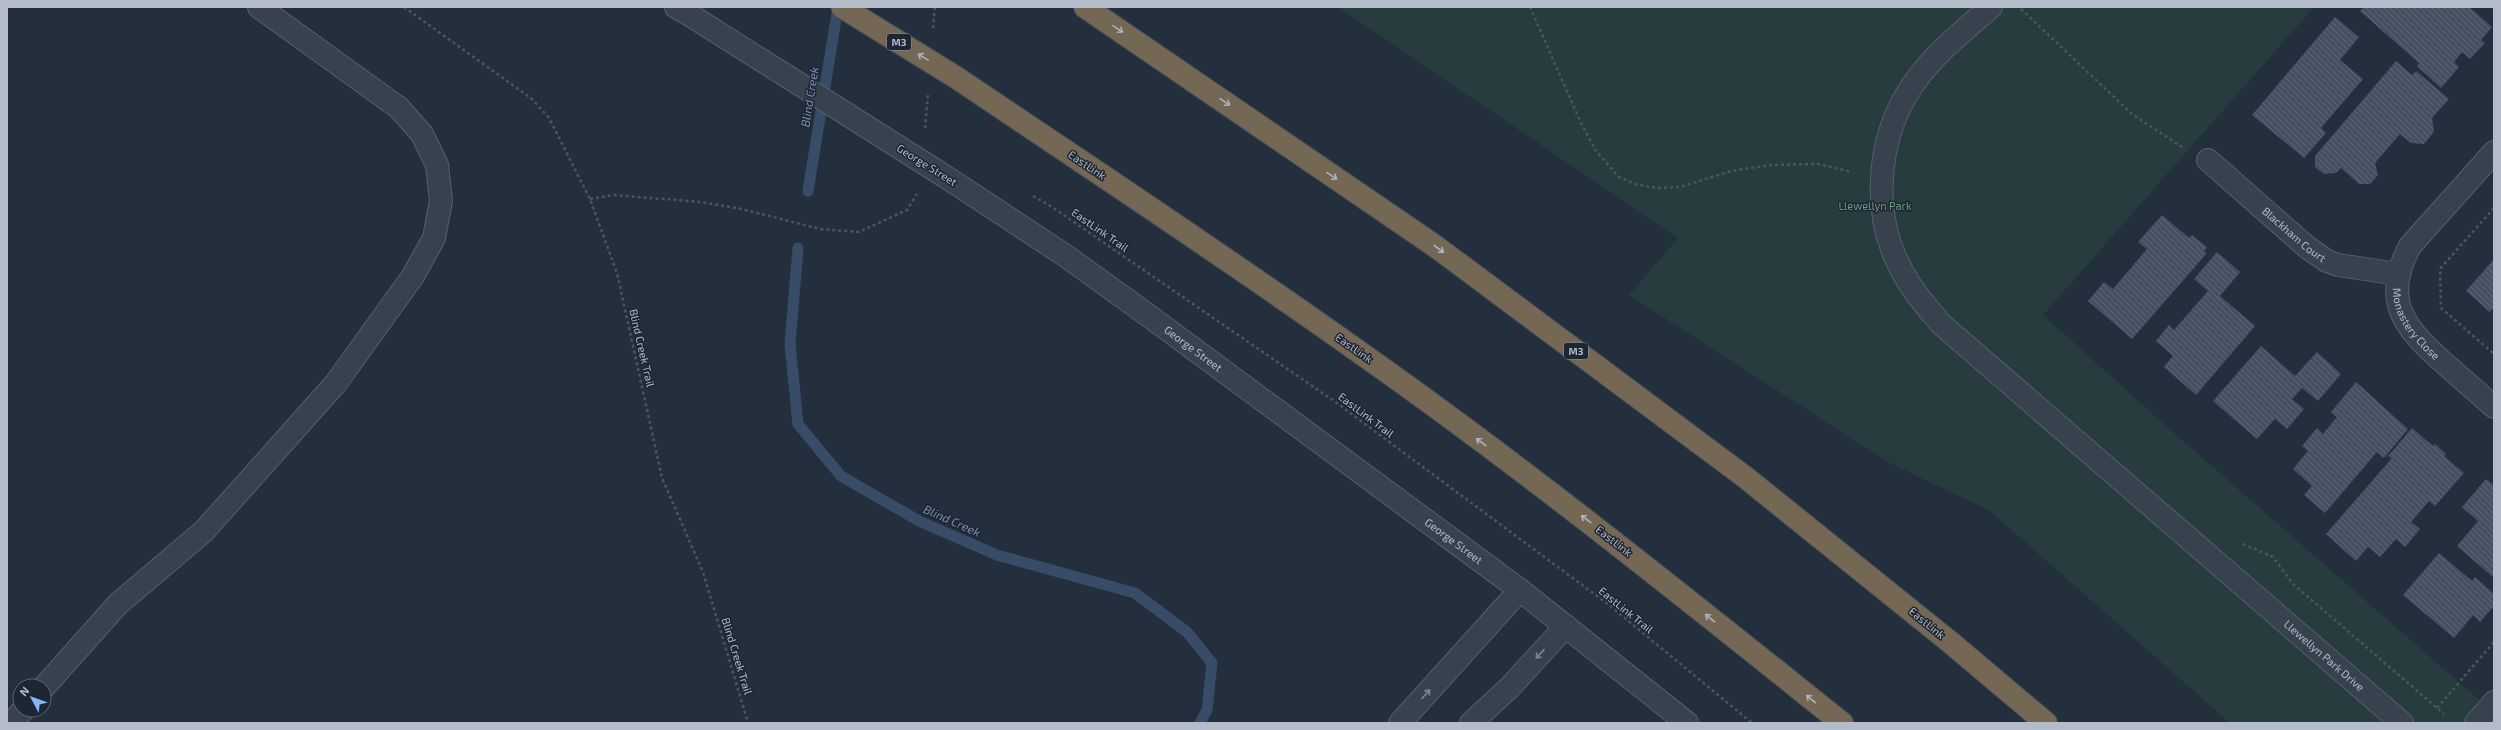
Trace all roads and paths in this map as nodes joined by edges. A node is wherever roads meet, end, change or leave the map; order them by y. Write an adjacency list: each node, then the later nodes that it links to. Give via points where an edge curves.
1 (259, 7): 22 (street, via 399,108 422,134 437,165 441,201 434,238 413,276 336,383 204,531 118,604)
2 (404, 7): 13 (path, Blind Creek Trail, via 532,99 549,118)
3 (842, 7): 30 (highway, EastLink / M3, one-way to 3, bridge, via 1595,526 1363,354 1143,202 957,78)
4 (1085, 7): 31 (highway, EastLink / M3, one-way to 31, via 1435,246 1618,382 1751,482)
5 (1530, 7): 11 (path, via 1596,151 1619,177 1635,184 1656,188 1680,187 1731,171 1818,164)
6 (1991, 7): 11 (street, Llewellyn Park Drive, via 1952,41 1912,86 1895,116 1885,149)
7 (2019, 7): 10 (path, via 2132,114 2164,137)
8 (683, 11): 19 (street, George Street, bridge, via 1072,260)
9 (2494, 152): 16 (street, Monastery Close, via 2410,246)
10 (2208, 160): 16 (street, Blackham Court, via 2308,248 2327,260 2338,265)
11 (1883, 180): 32 (street, Llewellyn Park Drive, via 1882,203 1888,238 1899,266 1941,324)
12 (1032, 195): 29 (path, EastLink Trail, via 1334,401 1609,606)
13 (590, 199): 15 (path, via 614,195 700,202 742,209); 25 (path, Blind Creek Trail, via 617,274 662,478 703,572)
14 (2494, 208): 17 (path, via 2440,269 2441,308)
15 (820, 230)
16 (2398, 274): 18 (street, Monastery Close, via 2398,304 2410,330 2422,344)
17 (2494, 354)
18 (2494, 407)
19 (1520, 590): 20 (street, George Street); 26 (street, one-way to 19)
20 (1566, 626): 27 (street, one-way to 27, via 1509,688); 28 (street, George Street)
21 (2494, 642): 24 (path)
22 (52, 678)
23 (2494, 702): 33 (street)
24 (2437, 708)
25 (748, 723)
26 (1400, 723)
27 (1471, 723)
28 (1687, 723)
29 (1752, 723)
30 (1842, 723)
31 (2046, 723)
32 (2402, 723)
33 (2476, 723)

